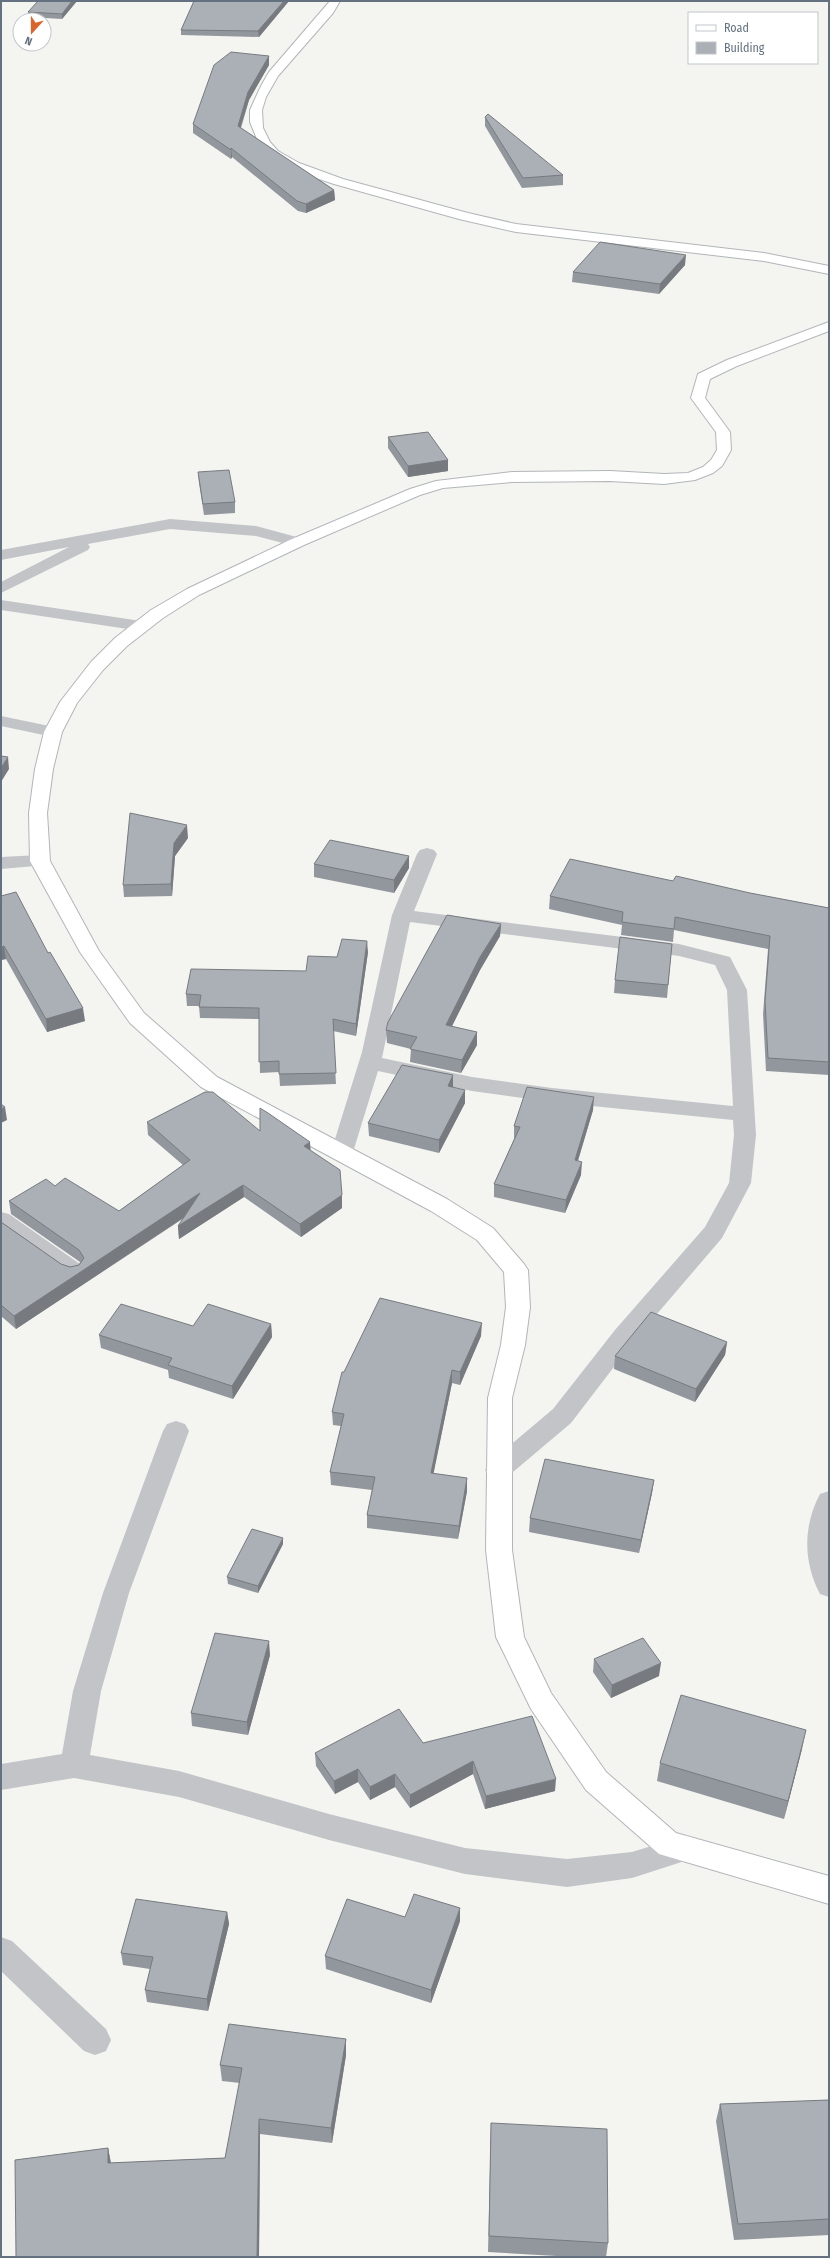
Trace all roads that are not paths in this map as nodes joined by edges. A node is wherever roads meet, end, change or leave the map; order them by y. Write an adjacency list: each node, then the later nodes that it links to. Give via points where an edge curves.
1 (336, 1): 2 (main road, via 270,77 262,93 256,112 257,127 274,154 300,168 442,211 493,223 764,256)
2 (829, 270)
3 (829, 326): 5 (main road, via 703,376 698,398 723,432 724,450 717,463 708,470 690,477 664,479 610,476 512,477 441,484 415,492)
4 (105, 536): 5 (street, via 170,524 256,531); 6 (street); 7 (street)
5 (298, 542): 9 (main road, via 193,592)
6 (1, 555)
7 (1, 588)
8 (1, 605): 9 (street)
9 (141, 626): 11 (main road, via 97,666 69,702)
10 (1, 721): 11 (street)
11 (53, 732): 13 (main road, via 44,769 38,814)
12 (427, 854): 15 (street)
13 (40, 861): 14 (street); 18 (main road, via 90,952 137,1018 209,1082)
14 (1, 863)
15 (402, 915): 16 (street); 17 (street, via 679,950 722,961 737,990)
16 (370, 1063): 17 (street, via 472,1084 552,1095); 18 (street)
17 (744, 1114): 22 (street, via 745,1135 740,1183 714,1232 624,1336 562,1416)
18 (342, 1152): 22 (main road, via 439,1205 485,1234 516,1270 518,1307 513,1345 500,1398)
19 (1, 1220): 20 (street)
20 (72, 1270)
21 (176, 1431): 25 (street, via 116,1593 87,1691)
22 (498, 1470): 27 (main road, via 499,1550 510,1637 541,1701 596,1781 669,1845)
23 (829, 1501): 24 (street, via 822,1516 819,1548)
24 (829, 1586)
25 (74, 1765): 26 (street); 27 (street, via 179,1784 329,1827 464,1861 567,1873 632,1865)
26 (1, 1777)
27 (687, 1848): 28 (main road)
28 (829, 1890)
29 (1, 1951): 30 (street)
30 (95, 2040)

